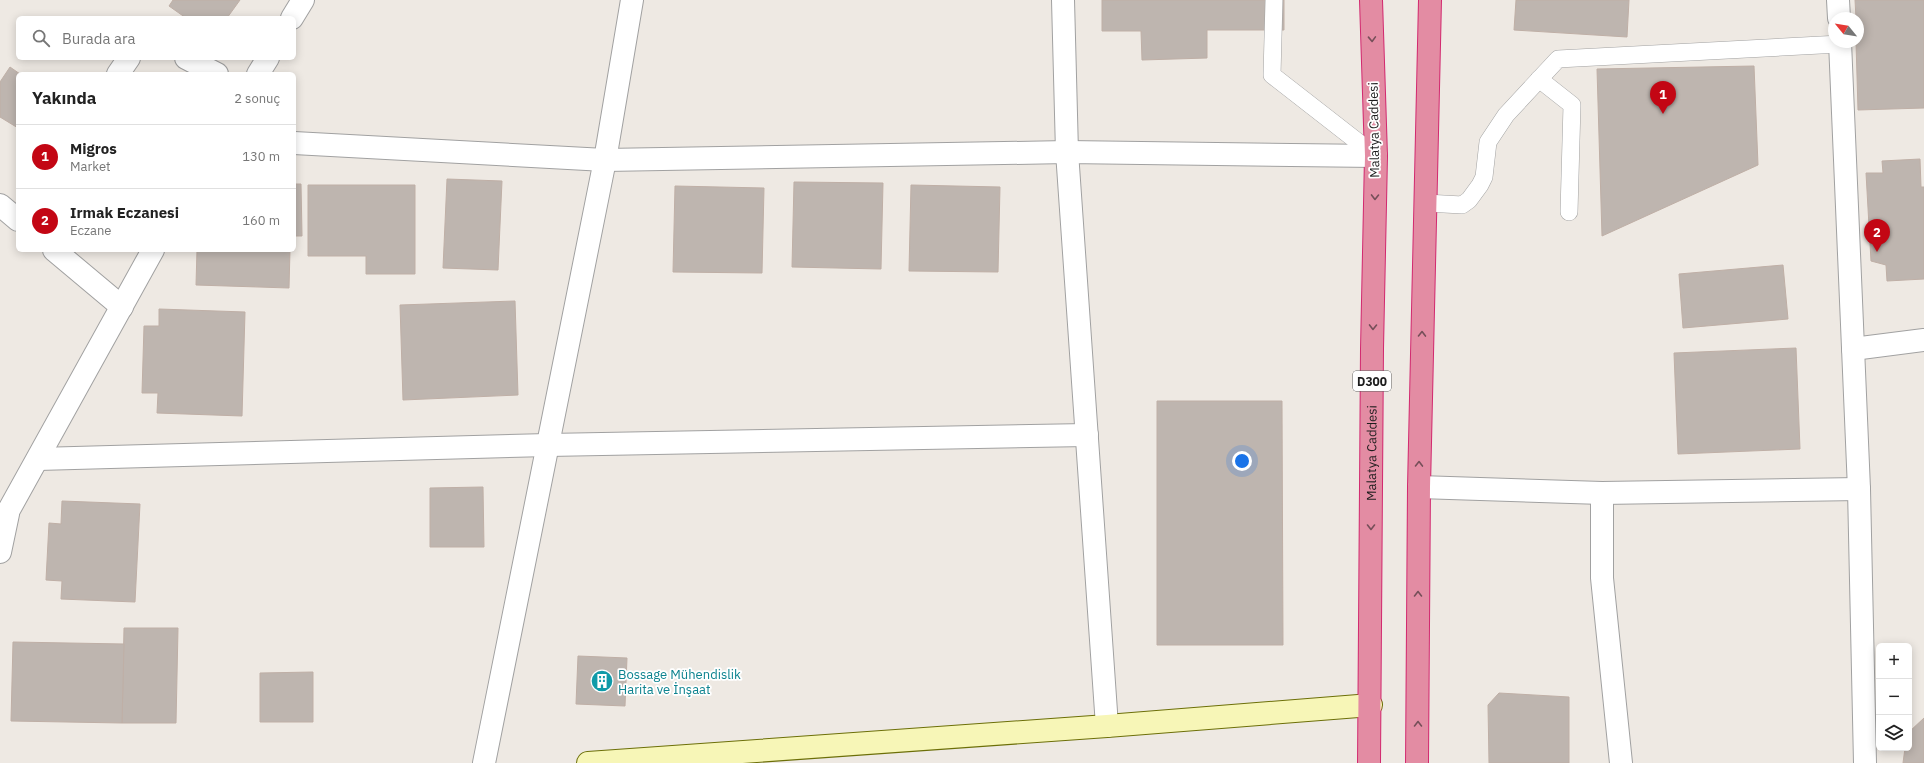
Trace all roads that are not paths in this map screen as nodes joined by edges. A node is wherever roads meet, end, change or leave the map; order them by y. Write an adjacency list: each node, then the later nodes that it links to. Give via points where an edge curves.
1 (303, 0): 9 (street)
2 (632, 0): 22 (street)
3 (1063, 0): 20 (street)
4 (1274, 0): 21 (lane, via 1272,75)
5 (1371, 0): 21 (highway, Malatya Caddesi / D300, one-way to 21)
6 (1430, 0): 23 (highway)
7 (1838, 0): 8 (street)
8 (1839, 12)
9 (293, 16)
10 (1828, 44): 18 (lane, via 1558,59)
11 (1840, 48): 31 (street)
12 (128, 60): 15 (street)
13 (190, 60): 16 (street)
14 (267, 60): 17 (street)
15 (119, 72)
16 (213, 72)
17 (259, 72)
18 (1539, 79): 23 (lane, via 1506,115 1488,142 1484,177 1469,200 1462,205); 25 (lane, via 1572,105)
19 (296, 143): 22 (street)
20 (1067, 152): 21 (street); 22 (street); 32 (street)
21 (1376, 156): 40 (highway, Malatya Caddesi / D300, one-way to 40, via 1372,356)
22 (605, 160): 33 (street)
23 (1426, 203): 35 (highway, one-way to 23)
24 (0, 205): 26 (street)
25 (1569, 212)
26 (16, 218)
27 (56, 252): 29 (street)
28 (152, 252): 29 (street)
29 (122, 307): 34 (street)
30 (1924, 340): 31 (street)
31 (1853, 349): 36 (street)
32 (1087, 435): 33 (street); 41 (street)
33 (548, 445): 34 (street); 42 (street)
34 (38, 459): 38 (street)
35 (1419, 487): 37 (street); 45 (highway, one-way to 35)
36 (1859, 488): 37 (street); 47 (street)
37 (1602, 493): 46 (street, via 1602,578)
38 (4, 520): 39 (street)
39 (0, 552)
40 (1371, 705): 41 (street); 44 (highway, Malatya Caddesi / D300)
41 (1107, 726): 43 (street)
42 (484, 763)
43 (588, 763)
44 (1369, 763)
45 (1417, 763)
46 (1621, 763)
47 (1865, 763)

